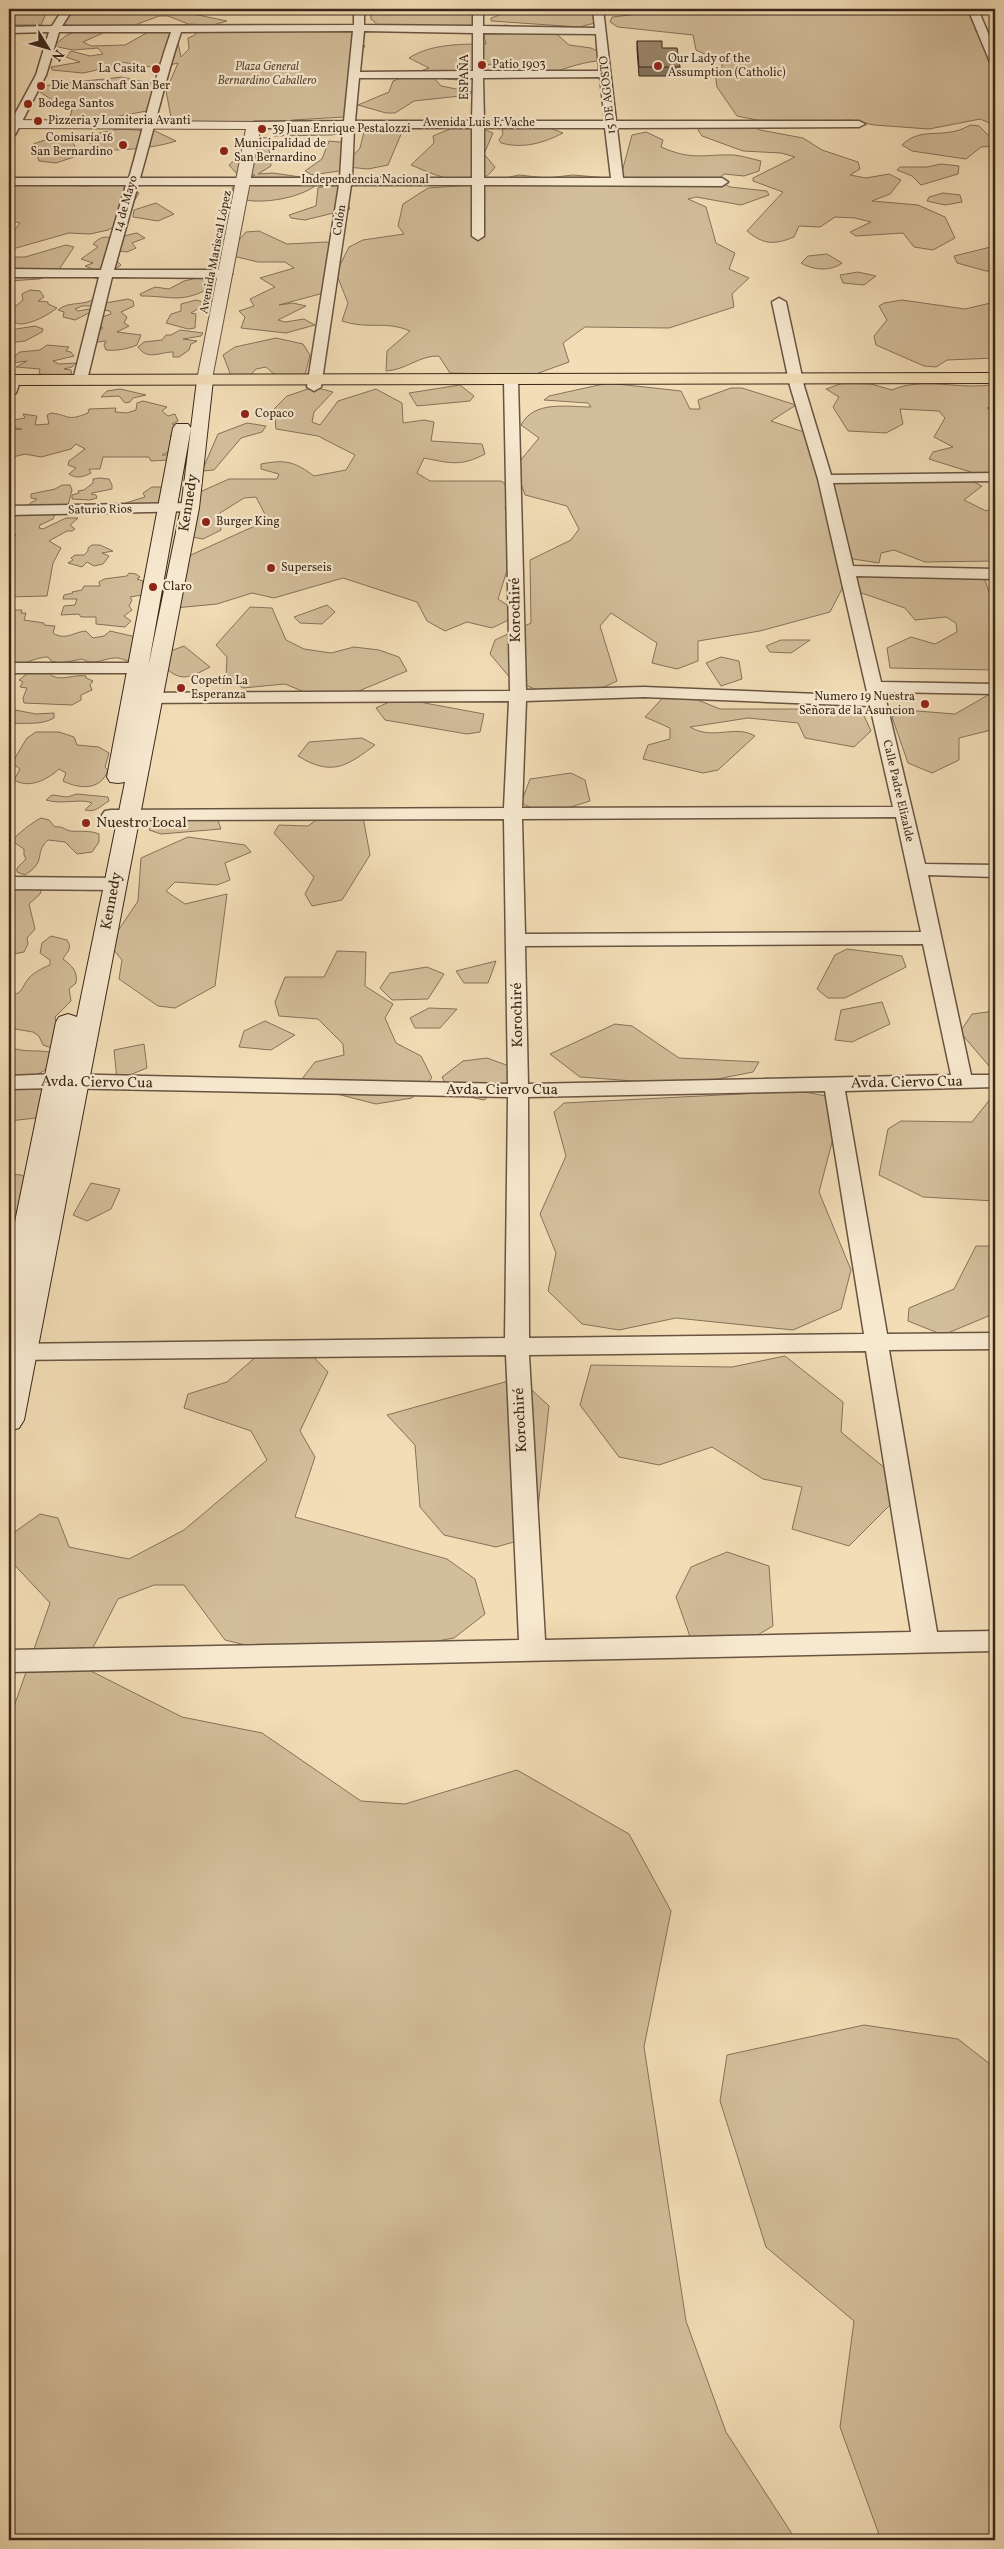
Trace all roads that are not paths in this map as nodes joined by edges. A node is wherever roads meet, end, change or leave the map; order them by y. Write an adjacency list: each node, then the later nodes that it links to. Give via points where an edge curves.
1 (68, 9): 12 (street)
2 (359, 9): 10 (street, Colón)
3 (478, 9): 16 (street, ESPAÑA)
4 (598, 9): 17 (street, 15 DE AGOSTO)
5 (973, 9): 8 (street)
6 (50, 16): 11 (street)
7 (264, 16): 14 (street)
8 (981, 27): 9 (street); 18 (street)
9 (995, 27)
10 (359, 28): 14 (street); 16 (street); 21 (street, Colón)
11 (42, 29): 12 (street); 15 (street)
12 (55, 29): 13 (street); 28 (street, via 41,75)
13 (177, 29): 14 (street); 26 (street, 14 de Mayo, via 161,75)
14 (261, 29)
15 (9, 30)
16 (478, 30): 17 (street); 19 (street, ESPAÑA)
17 (601, 31): 20 (street, 15 DE AGOSTO)
18 (995, 62)
19 (478, 74): 20 (street); 21 (street); 23 (street, ESPAÑA)
20 (606, 74): 22 (street, 15 DE AGOSTO)
21 (354, 75): 24 (street, Colón)
22 (612, 122): 23 (street, Avenida Luis F. Vache); 25 (street, Avenida Luis F. Vache); 34 (street, 15 DE AGOSTO)
23 (478, 123): 24 (street, Avenida Luis F. Vache); 33 (street, ESPAÑA)
24 (349, 124): 27 (street, Avenida Luis F. Vache); 30 (street, Colón)
25 (859, 124)
26 (150, 125): 27 (main road, Avenida Luis F. Vache); 28 (main road, Avenida Luis F. Vache); 32 (street, 14 de Mayo)
27 (247, 125): 29 (main road, Avenida Mariscal López)
28 (10, 128)
29 (236, 180): 30 (street, Independencia Nacional); 32 (street, Independencia Nacional); 39 (main road, Avenida Mariscal López)
30 (346, 180): 33 (street, Independencia Nacional); 43 (street, Colón)
31 (9, 181): 32 (street, Independencia Nacional)
32 (133, 181): 38 (street, 14 de Mayo)
33 (478, 181): 34 (street, Independencia Nacional); 36 (street, ESPAÑA)
34 (617, 181): 35 (street, Independencia Nacional)
35 (722, 182)
36 (478, 236)
37 (9, 273): 38 (street)
38 (106, 274): 39 (street); 42 (street, 14 de Mayo)
39 (219, 274): 46 (main road, Avenida Mariscal López)
40 (779, 302): 45 (street, Calle Padre Elizalde)
41 (995, 378): 45 (main road)
42 (80, 380): 46 (main road); 48 (main road)
43 (314, 383): 44 (main road); 46 (main road)
44 (510, 383): 45 (main road); 59 (street, Korochiré)
45 (797, 383): 47 (main road); 50 (street, Calle Padre Elizalde)
46 (197, 384): 48 (main road); 51 (main road, Kennedy)
47 (995, 385)
48 (10, 386)
49 (995, 477): 50 (street)
50 (825, 479): 53 (street, Calle Padre Elizalde)
51 (179, 509): 52 (street, Saturio Rios); 56 (main road, Kennedy)
52 (9, 511)
53 (846, 571): 54 (street); 58 (street, Calle Padre Elizalde)
54 (995, 574)
55 (9, 668): 56 (street)
56 (148, 668): 60 (main road, Kennedy)
57 (995, 689): 58 (street)
58 (875, 694): 59 (street, via 718,696 705,700); 61 (street, Calle Padre Elizalde)
59 (518, 695): 60 (street); 63 (street, Korochiré)
60 (143, 698): 62 (main road, Kennedy)
61 (903, 812): 63 (street); 64 (street, Calle Padre Elizalde)
62 (120, 815): 63 (street); 67 (main road, Kennedy)
63 (513, 815): 69 (street, Korochiré)
64 (917, 869): 65 (street); 68 (street, Calle Padre Elizalde)
65 (995, 870)
66 (9, 883): 67 (street)
67 (107, 884): 73 (main road, Kennedy)
68 (933, 938): 69 (street); 70 (street, Calle Padre Elizalde)
69 (517, 940): 75 (street, Korochiré)
70 (962, 1081): 71 (street, Avda. Ciervo Cua); 74 (street, Avda. Ciervo Cua)
71 (995, 1081)
72 (9, 1082): 73 (street, Avda. Ciervo Cua)
73 (66, 1082): 75 (street, Avda. Ciervo Cua); 76 (main road, Kennedy); 80 (main road, Kennedy)
74 (834, 1084): 75 (street, Avda. Ciervo Cua); 78 (street)
75 (518, 1091): 79 (street, Korochiré)
76 (9, 1318)
77 (995, 1341): 78 (street)
78 (877, 1342): 79 (street); 83 (street)
79 (517, 1346): 80 (street); 84 (street, Korochiré)
80 (16, 1352): 81 (main road, Kennedy)
81 (9, 1420)
82 (995, 1642): 83 (street)
83 (926, 1643): 84 (street)
84 (533, 1650): 85 (street)
85 (9, 1661)

